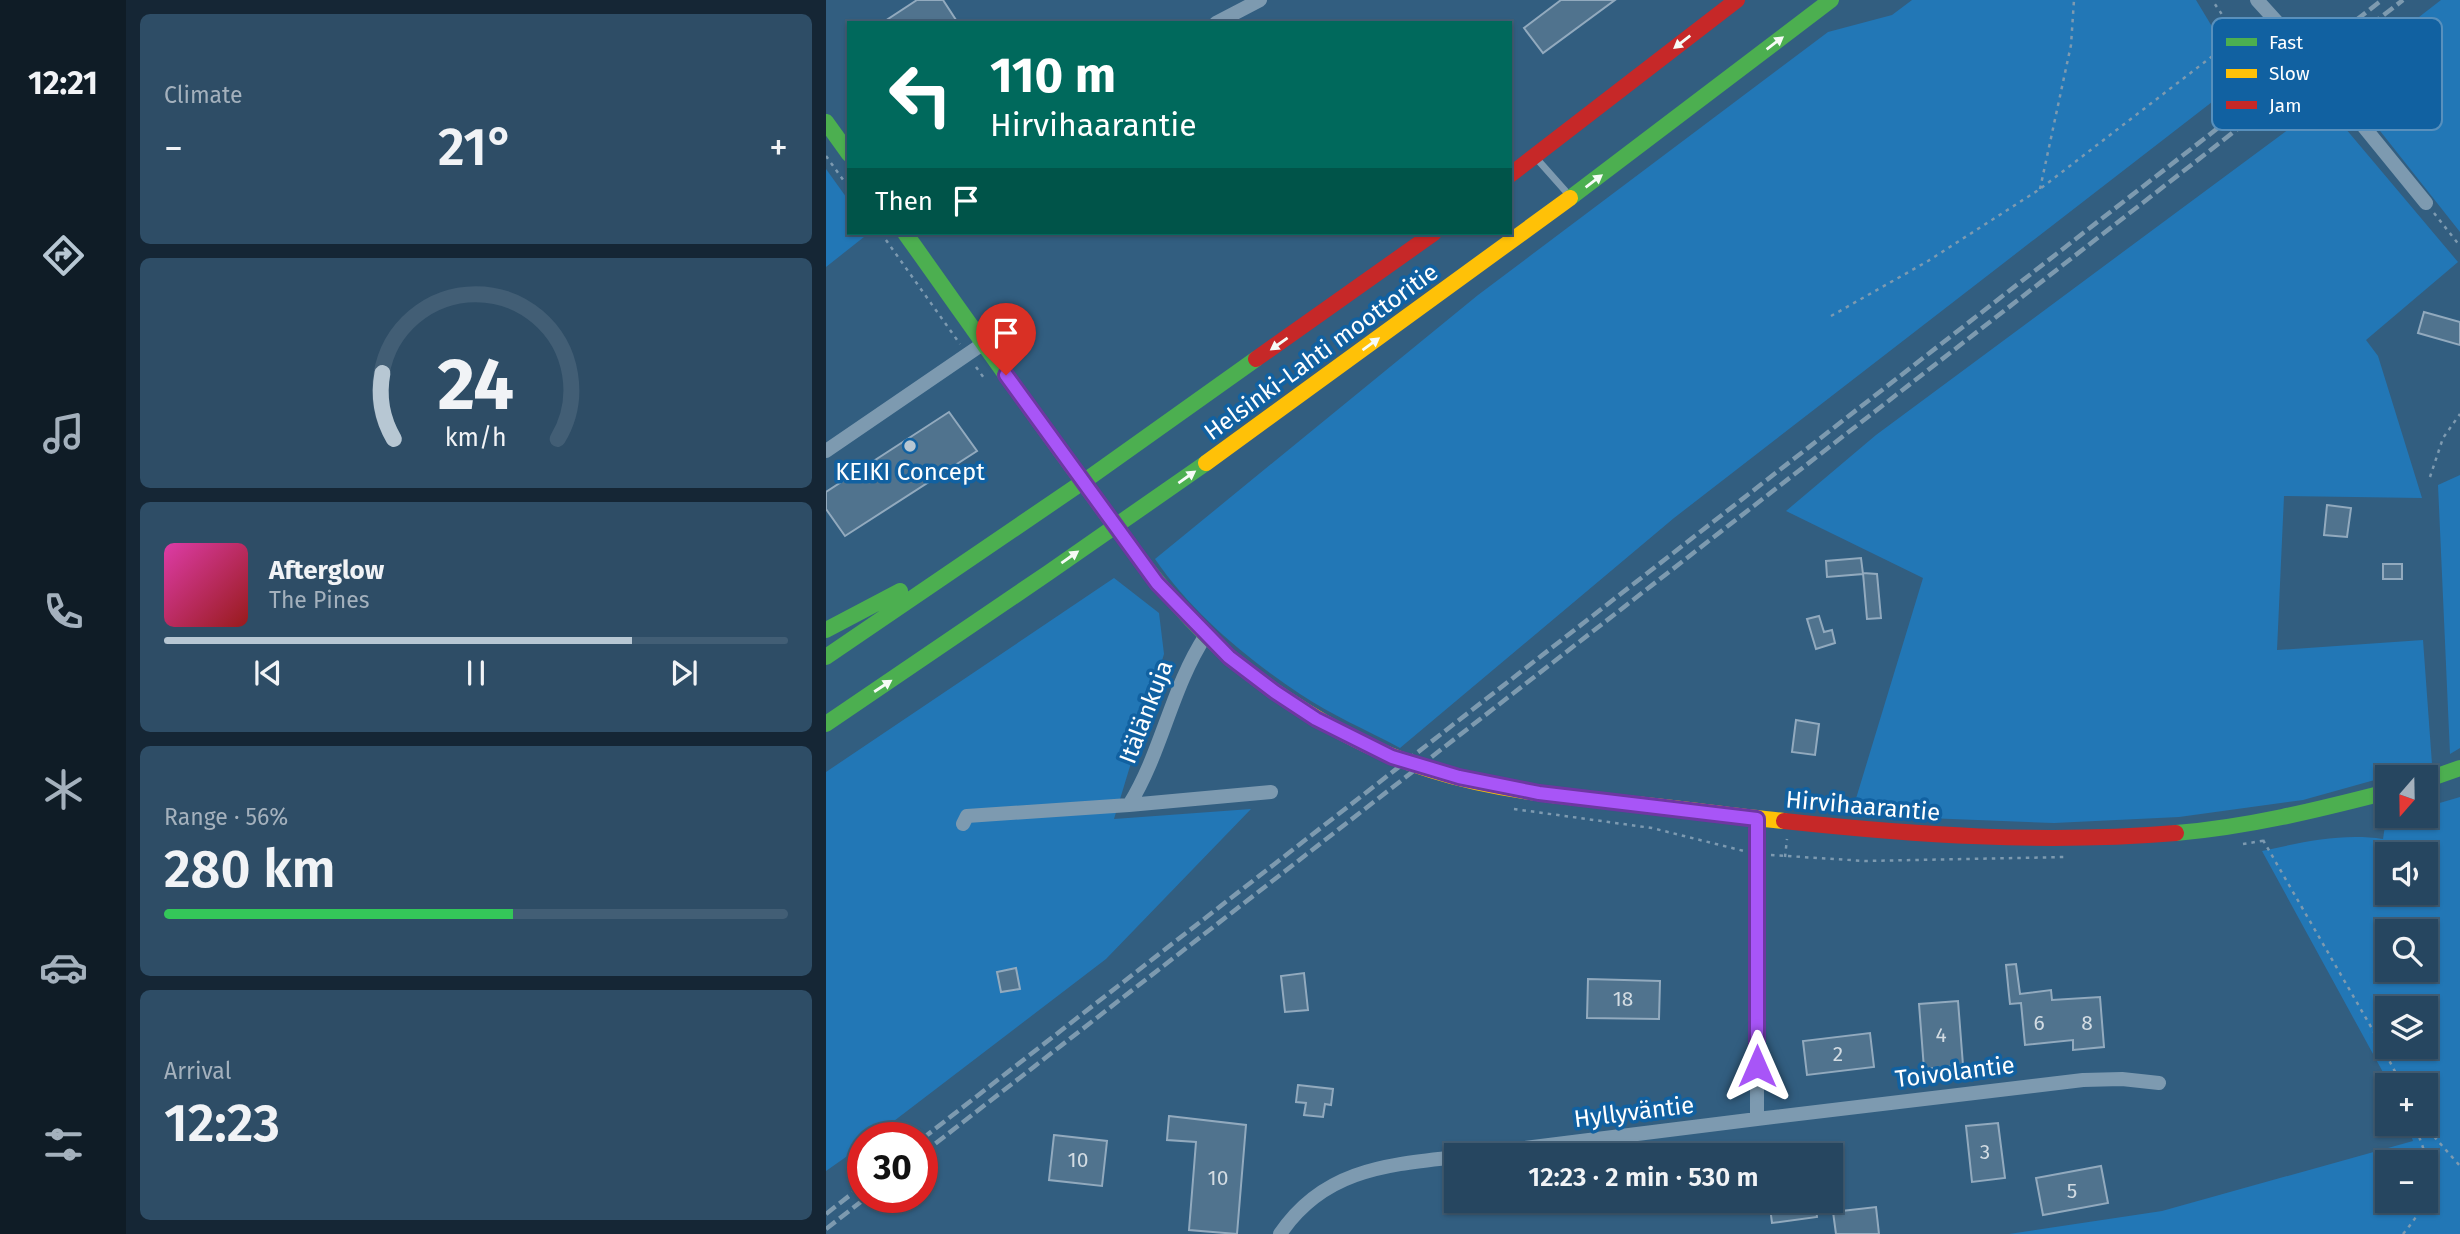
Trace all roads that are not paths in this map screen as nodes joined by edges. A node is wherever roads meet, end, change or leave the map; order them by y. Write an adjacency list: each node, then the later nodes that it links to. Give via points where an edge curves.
1 (1260, 0): 6 (street)
2 (1737, 0): 10 (main road, one-way to 10)
3 (1831, 0): 12 (main road, Helsinki-Lahti moottoritie, one-way to 3)
4 (2257, 0): 5 (street)
5 (2273, 18)
6 (1220, 21)
7 (826, 122): 9 (main road)
8 (2366, 130): 13 (street)
9 (847, 151)
10 (1535, 156): 11 (main road); 12 (lane)
11 (1512, 173)
12 (1571, 198): 22 (main road, Helsinki-Lahti moottoritie, one-way to 12, via 1246,436)
13 (2426, 203)
14 (906, 235): 16 (main road, Hirvihaarantie)
15 (1431, 235): 18 (main road, Helsinki-Lahti moottoritie, one-way to 18)
16 (984, 343): 17 (street); 20 (main road, Hirvihaarantie, via 1157,583)
17 (826, 451)
18 (981, 554): 19 (main road); 21 (main road, Helsinki-Lahti moottoritie)
19 (826, 630)
20 (1206, 635): 27 (street, Itälänkuja, via 1183,674 1147,775); 28 (main road, Hirvihaarantie, via 1238,664 1316,719 1392,757 1435,772 1539,793)
21 (826, 657)
22 (826, 724)
23 (2460, 768): 24 (main road)
24 (2438, 776)
25 (1271, 792): 27 (street, Itälänkuja)
26 (2375, 796): 28 (main road, Hirvihaarantie, via 2254,825 2179,835 1922,835)
27 (1129, 805): 29 (street, Itälänkuja, via 967,816)
28 (1757, 819): 31 (street)
29 (963, 824)
30 (2159, 1083): 31 (street, Toivolantie, via 2083,1080)
31 (1757, 1119): 32 (street, Hyllyväntie)
32 (1565, 1143)
33 (1444, 1158): 34 (street, via 1356,1174 1323,1190 1293,1214)
34 (1280, 1234)

